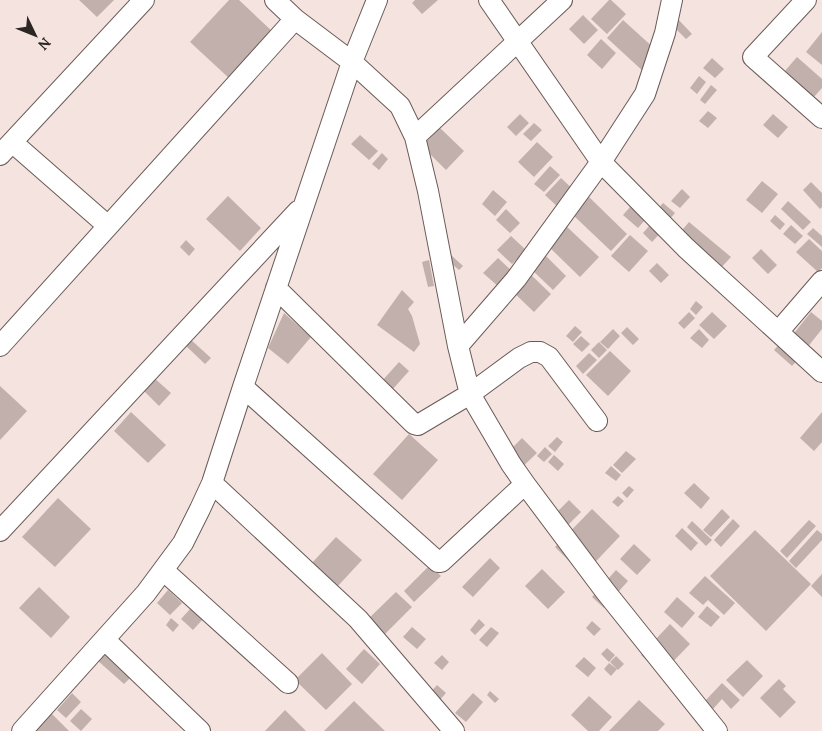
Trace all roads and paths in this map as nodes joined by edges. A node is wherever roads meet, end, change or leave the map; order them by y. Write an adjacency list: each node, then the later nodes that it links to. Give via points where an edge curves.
1 (144, 0): 13 (street)
2 (275, 0): 8 (street)
3 (377, 0): 10 (street)
4 (490, 0): 9 (street)
5 (562, 0): 9 (street)
6 (672, 0): 14 (street, via 645,94)
7 (806, 0): 11 (street, via 753,57)
8 (294, 19): 10 (street); 16 (street)
9 (519, 41): 12 (street); 14 (street)
10 (352, 62): 12 (street, via 400,106); 15 (street)
11 (822, 118)
12 (415, 137): 21 (street)
13 (6, 149): 16 (street)
14 (602, 162): 19 (street, via 686,248); 21 (street, via 516,279)
15 (304, 205): 18 (street); 28 (street)
16 (108, 226): 20 (street)
17 (822, 281): 19 (street)
18 (276, 288): 23 (street); 24 (street, via 414,424 418,425)
19 (778, 332): 22 (street)
20 (0, 346)
21 (458, 346): 24 (street)
22 (822, 372)
23 (243, 387): 26 (street); 27 (street, via 438,562)
24 (470, 394): 25 (street, via 519,358 540,352 549,357); 27 (street)
25 (597, 422)
26 (212, 483): 29 (street, via 183,543); 34 (street, via 358,619)
27 (525, 484): 35 (street, via 605,591)
28 (0, 531)
29 (163, 570): 30 (street); 31 (street)
30 (105, 640): 32 (street); 33 (street)
31 (288, 683)
32 (22, 731)
33 (200, 731)
34 (454, 731)
35 (717, 731)

